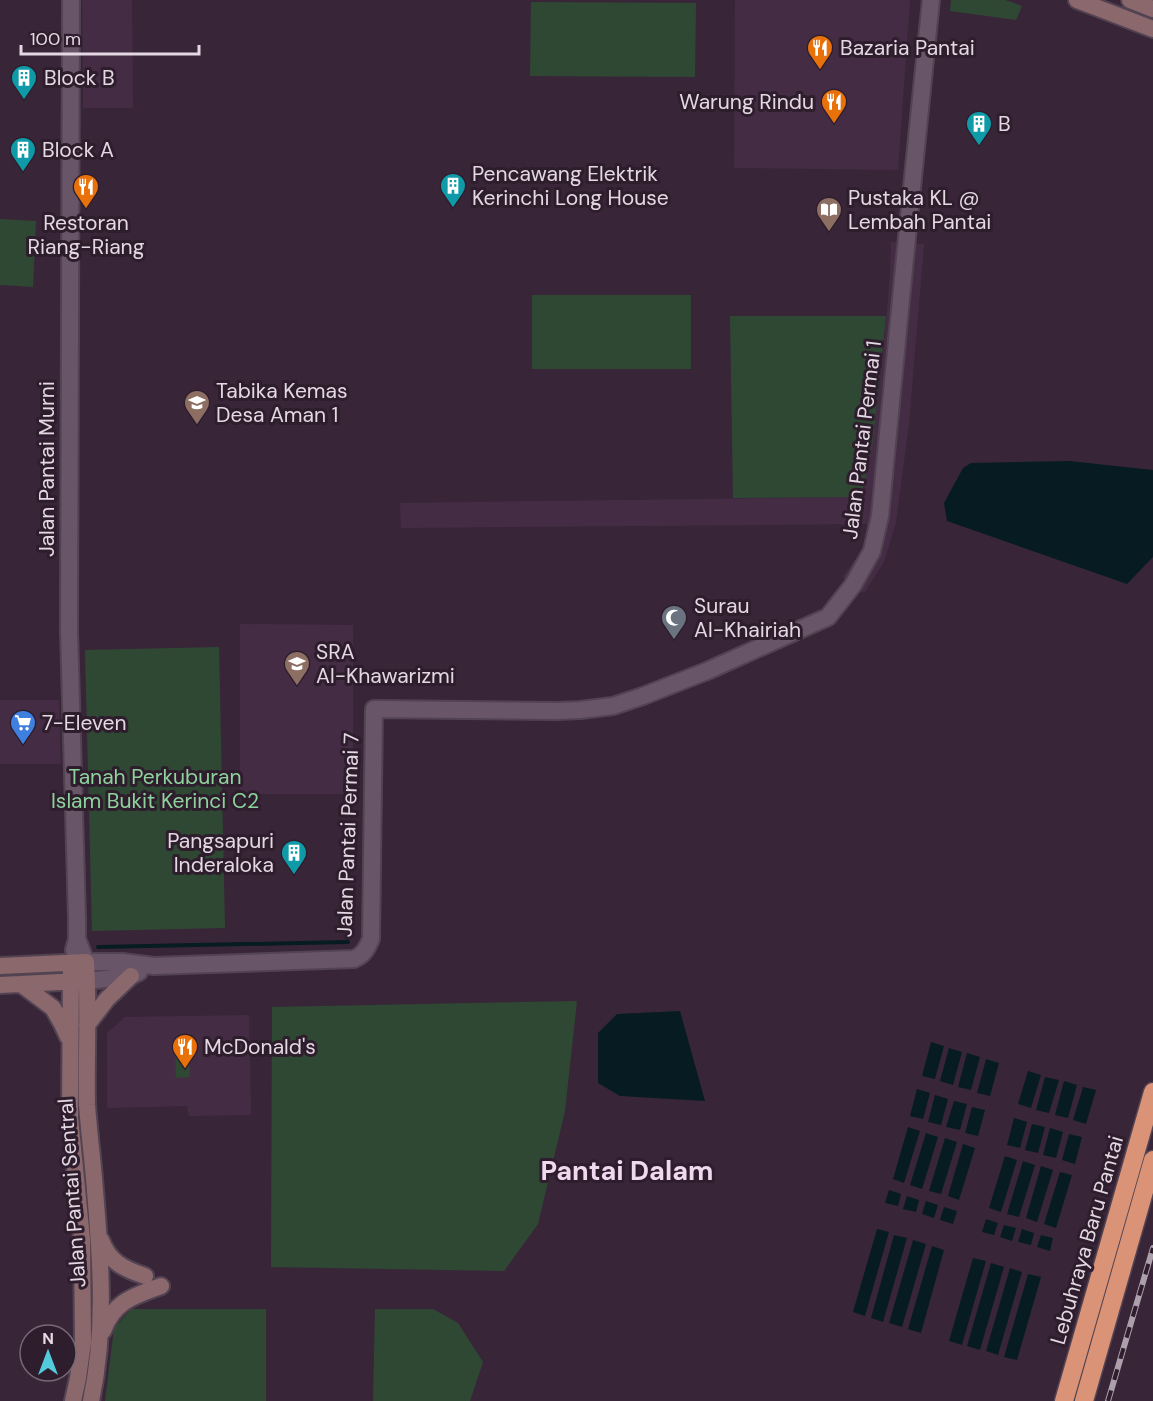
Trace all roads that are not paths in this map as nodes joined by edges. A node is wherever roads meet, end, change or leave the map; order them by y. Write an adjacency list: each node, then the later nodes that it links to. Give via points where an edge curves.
1 (71, 0): 8 (street, Jalan Pantai Murni, via 69,630)
2 (932, 0): 7 (street, Jalan Pantai Permai 1, via 880,516 872,551 853,585 828,617 613,706 558,711)
3 (1077, 0): 6 (main road)
4 (1130, 0): 5 (main road)
5 (1153, 9)
6 (1153, 29)
7 (374, 709): 10 (street, Jalan Pantai Permai 7, via 370,939 361,956)
8 (78, 963): 9 (main road); 10 (street); 12 (main road)
9 (0, 966)
10 (154, 966): 11 (street)
11 (131, 976): 12 (street); 15 (main road)
12 (79, 981): 13 (main road); 15 (main road, Jalan Pantai Sentral); 16 (main road, Jalan Pantai Sentral)
13 (21, 984): 14 (main road); 16 (main road, via 53,1008)
14 (0, 985)
15 (87, 1025): 19 (main road, Jalan Pantai Sentral, via 87,1106)
16 (70, 1044): 23 (main road, Jalan Pantai Sentral, via 70,1118 82,1239 83,1333)
17 (1153, 1092): 25 (highway, Lebuhraya Baru Pantai)
18 (1153, 1160): 26 (highway, Lebuhraya Baru Pantai)
19 (98, 1230): 20 (main road, via 104,1248 115,1261); 22 (main road, Jalan Pantai Sentral, via 102,1275)
20 (145, 1276)
21 (161, 1286): 22 (main road, via 113,1311)
22 (100, 1339): 24 (main road, Jalan Pantai Sentral)
23 (73, 1401)
24 (91, 1401)
25 (1064, 1401)
26 (1084, 1401)

